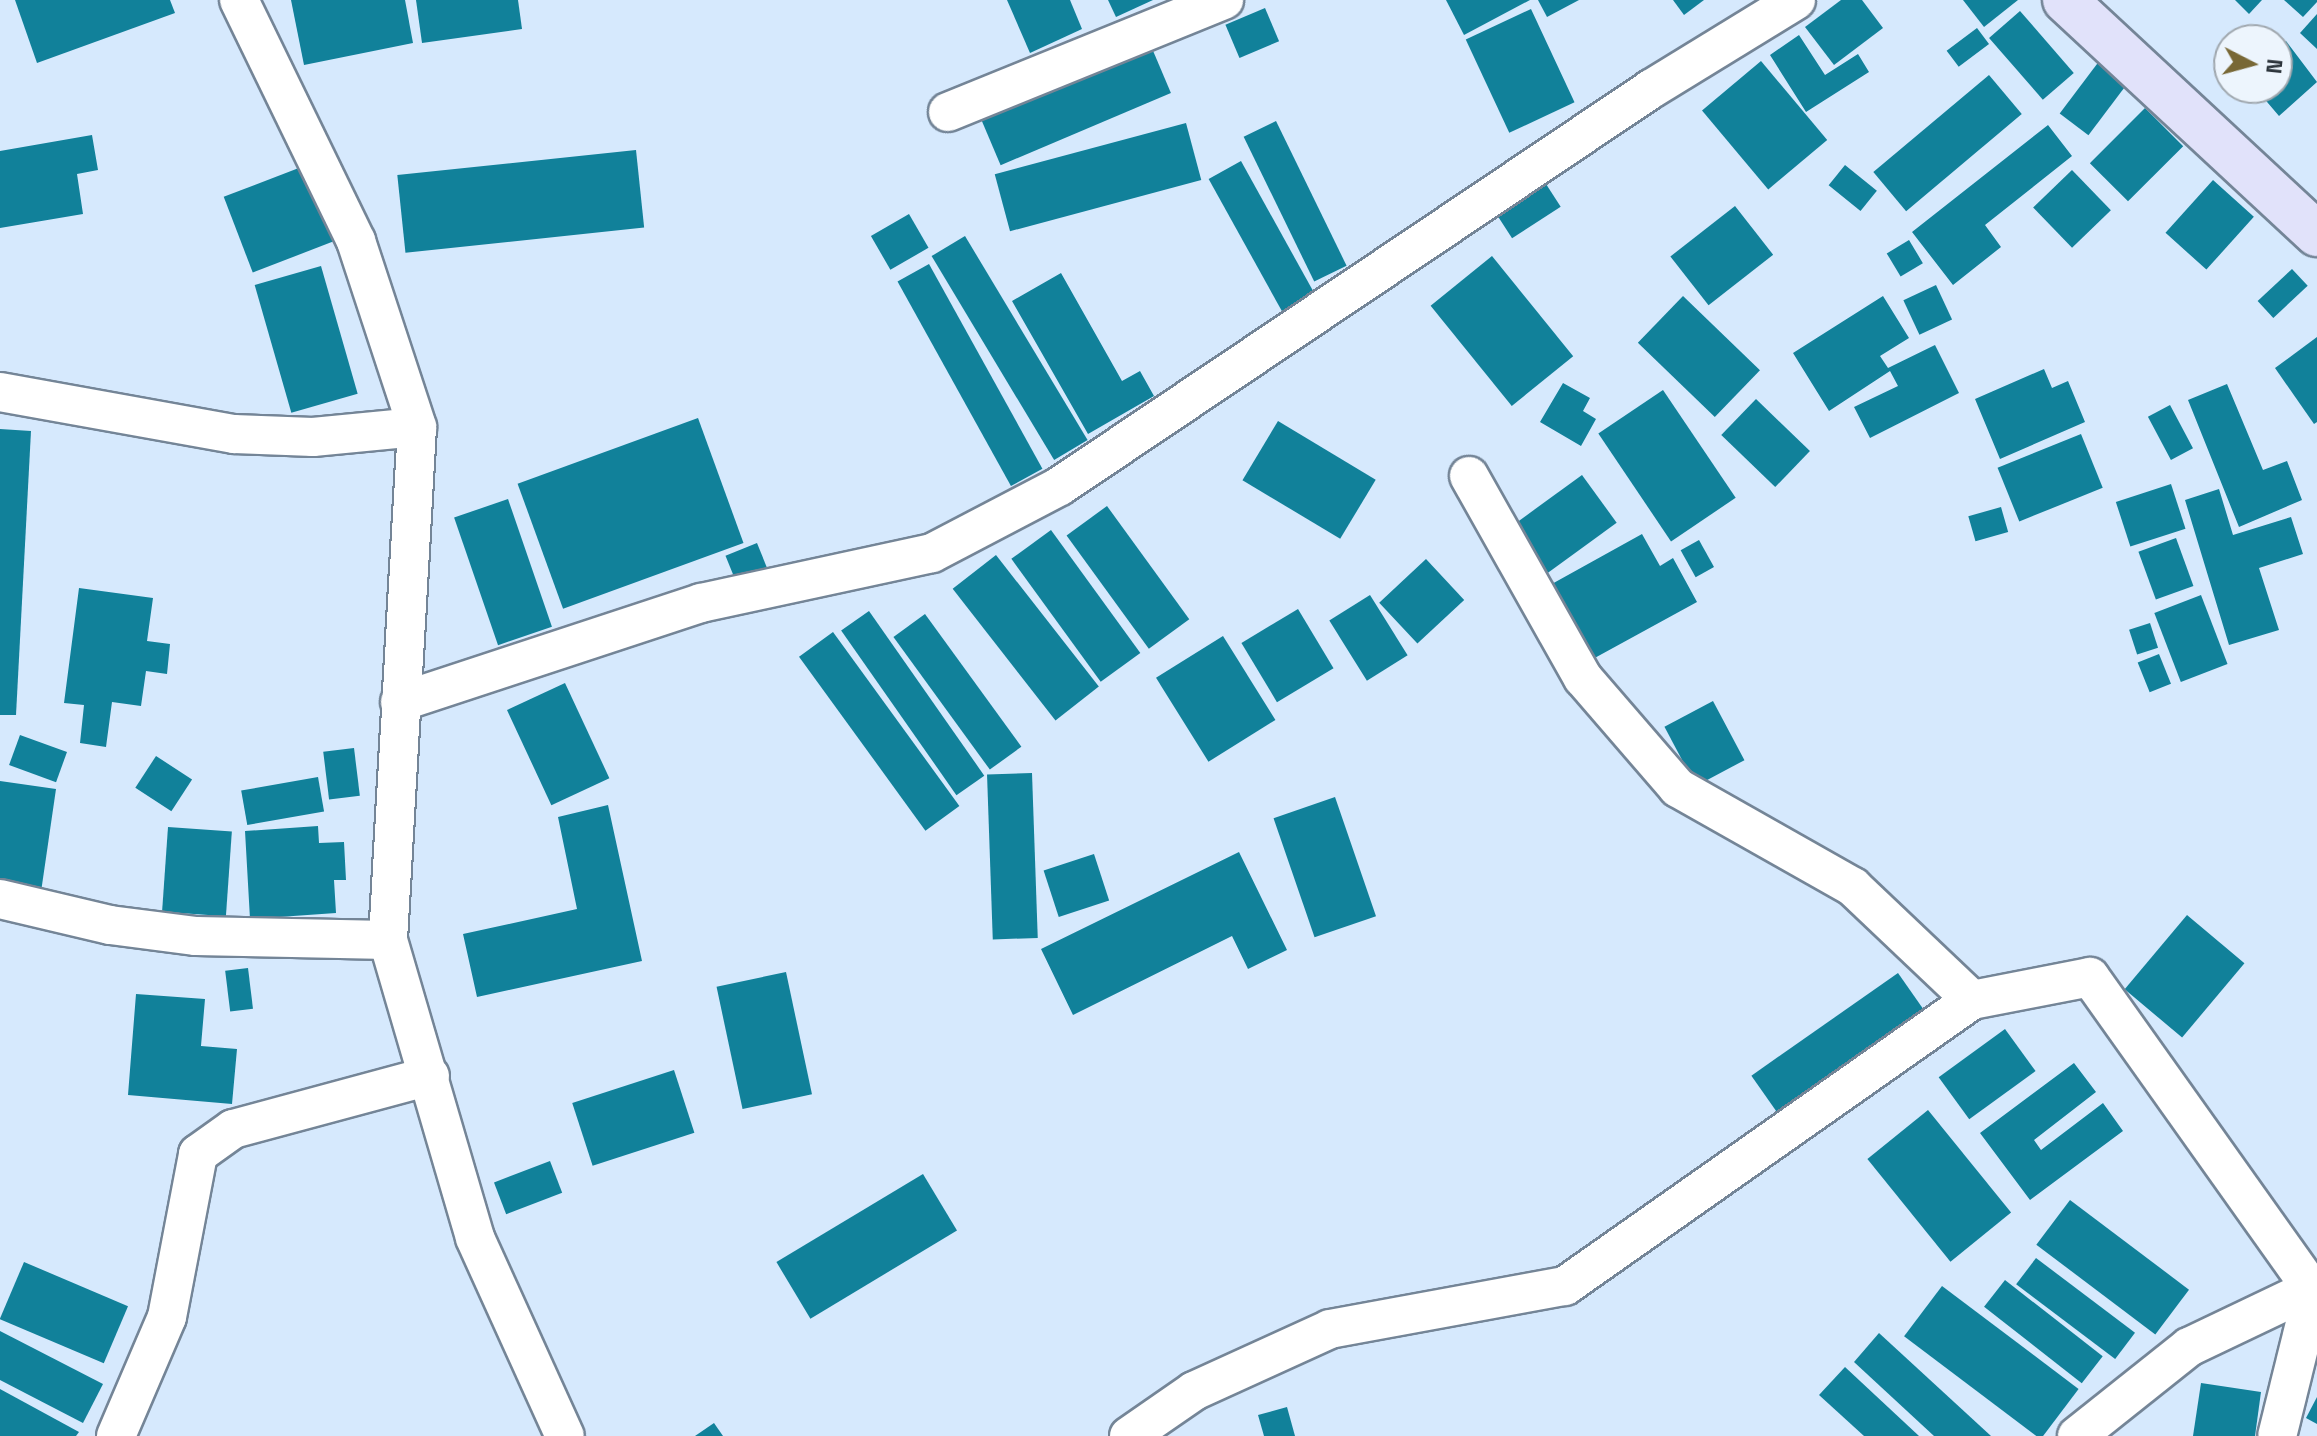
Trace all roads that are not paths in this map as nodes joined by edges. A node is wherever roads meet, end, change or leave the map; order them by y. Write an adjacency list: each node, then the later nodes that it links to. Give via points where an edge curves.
1 (239, 0): 8 (street, via 356,241)
2 (1224, 0): 5 (street)
3 (1796, 0): 10 (street, via 1651,89 1060,486 932,553 701,603)
4 (2065, 0): 6 (street)
5 (948, 112)
6 (2317, 234)
7 (0, 392): 8 (street, via 234,434 313,437)
8 (417, 427): 10 (street)
9 (1469, 476): 13 (street, via 1583,678 1678,788 1853,887)
10 (400, 702): 12 (street)
11 (0, 899): 12 (street, via 110,925 196,936)
12 (388, 940): 14 (street)
13 (1972, 1000): 15 (street, via 2090,977); 18 (street, via 1565,1286 1330,1329 1194,1391)
14 (430, 1076): 16 (street, via 233,1129 198,1154 167,1317); 17 (street, via 475,1238)
15 (2315, 1288): 19 (street, via 2189,1347); 20 (street)
16 (116, 1436)
17 (565, 1436)
18 (1129, 1436)
19 (2077, 1436)
20 (2277, 1436)

